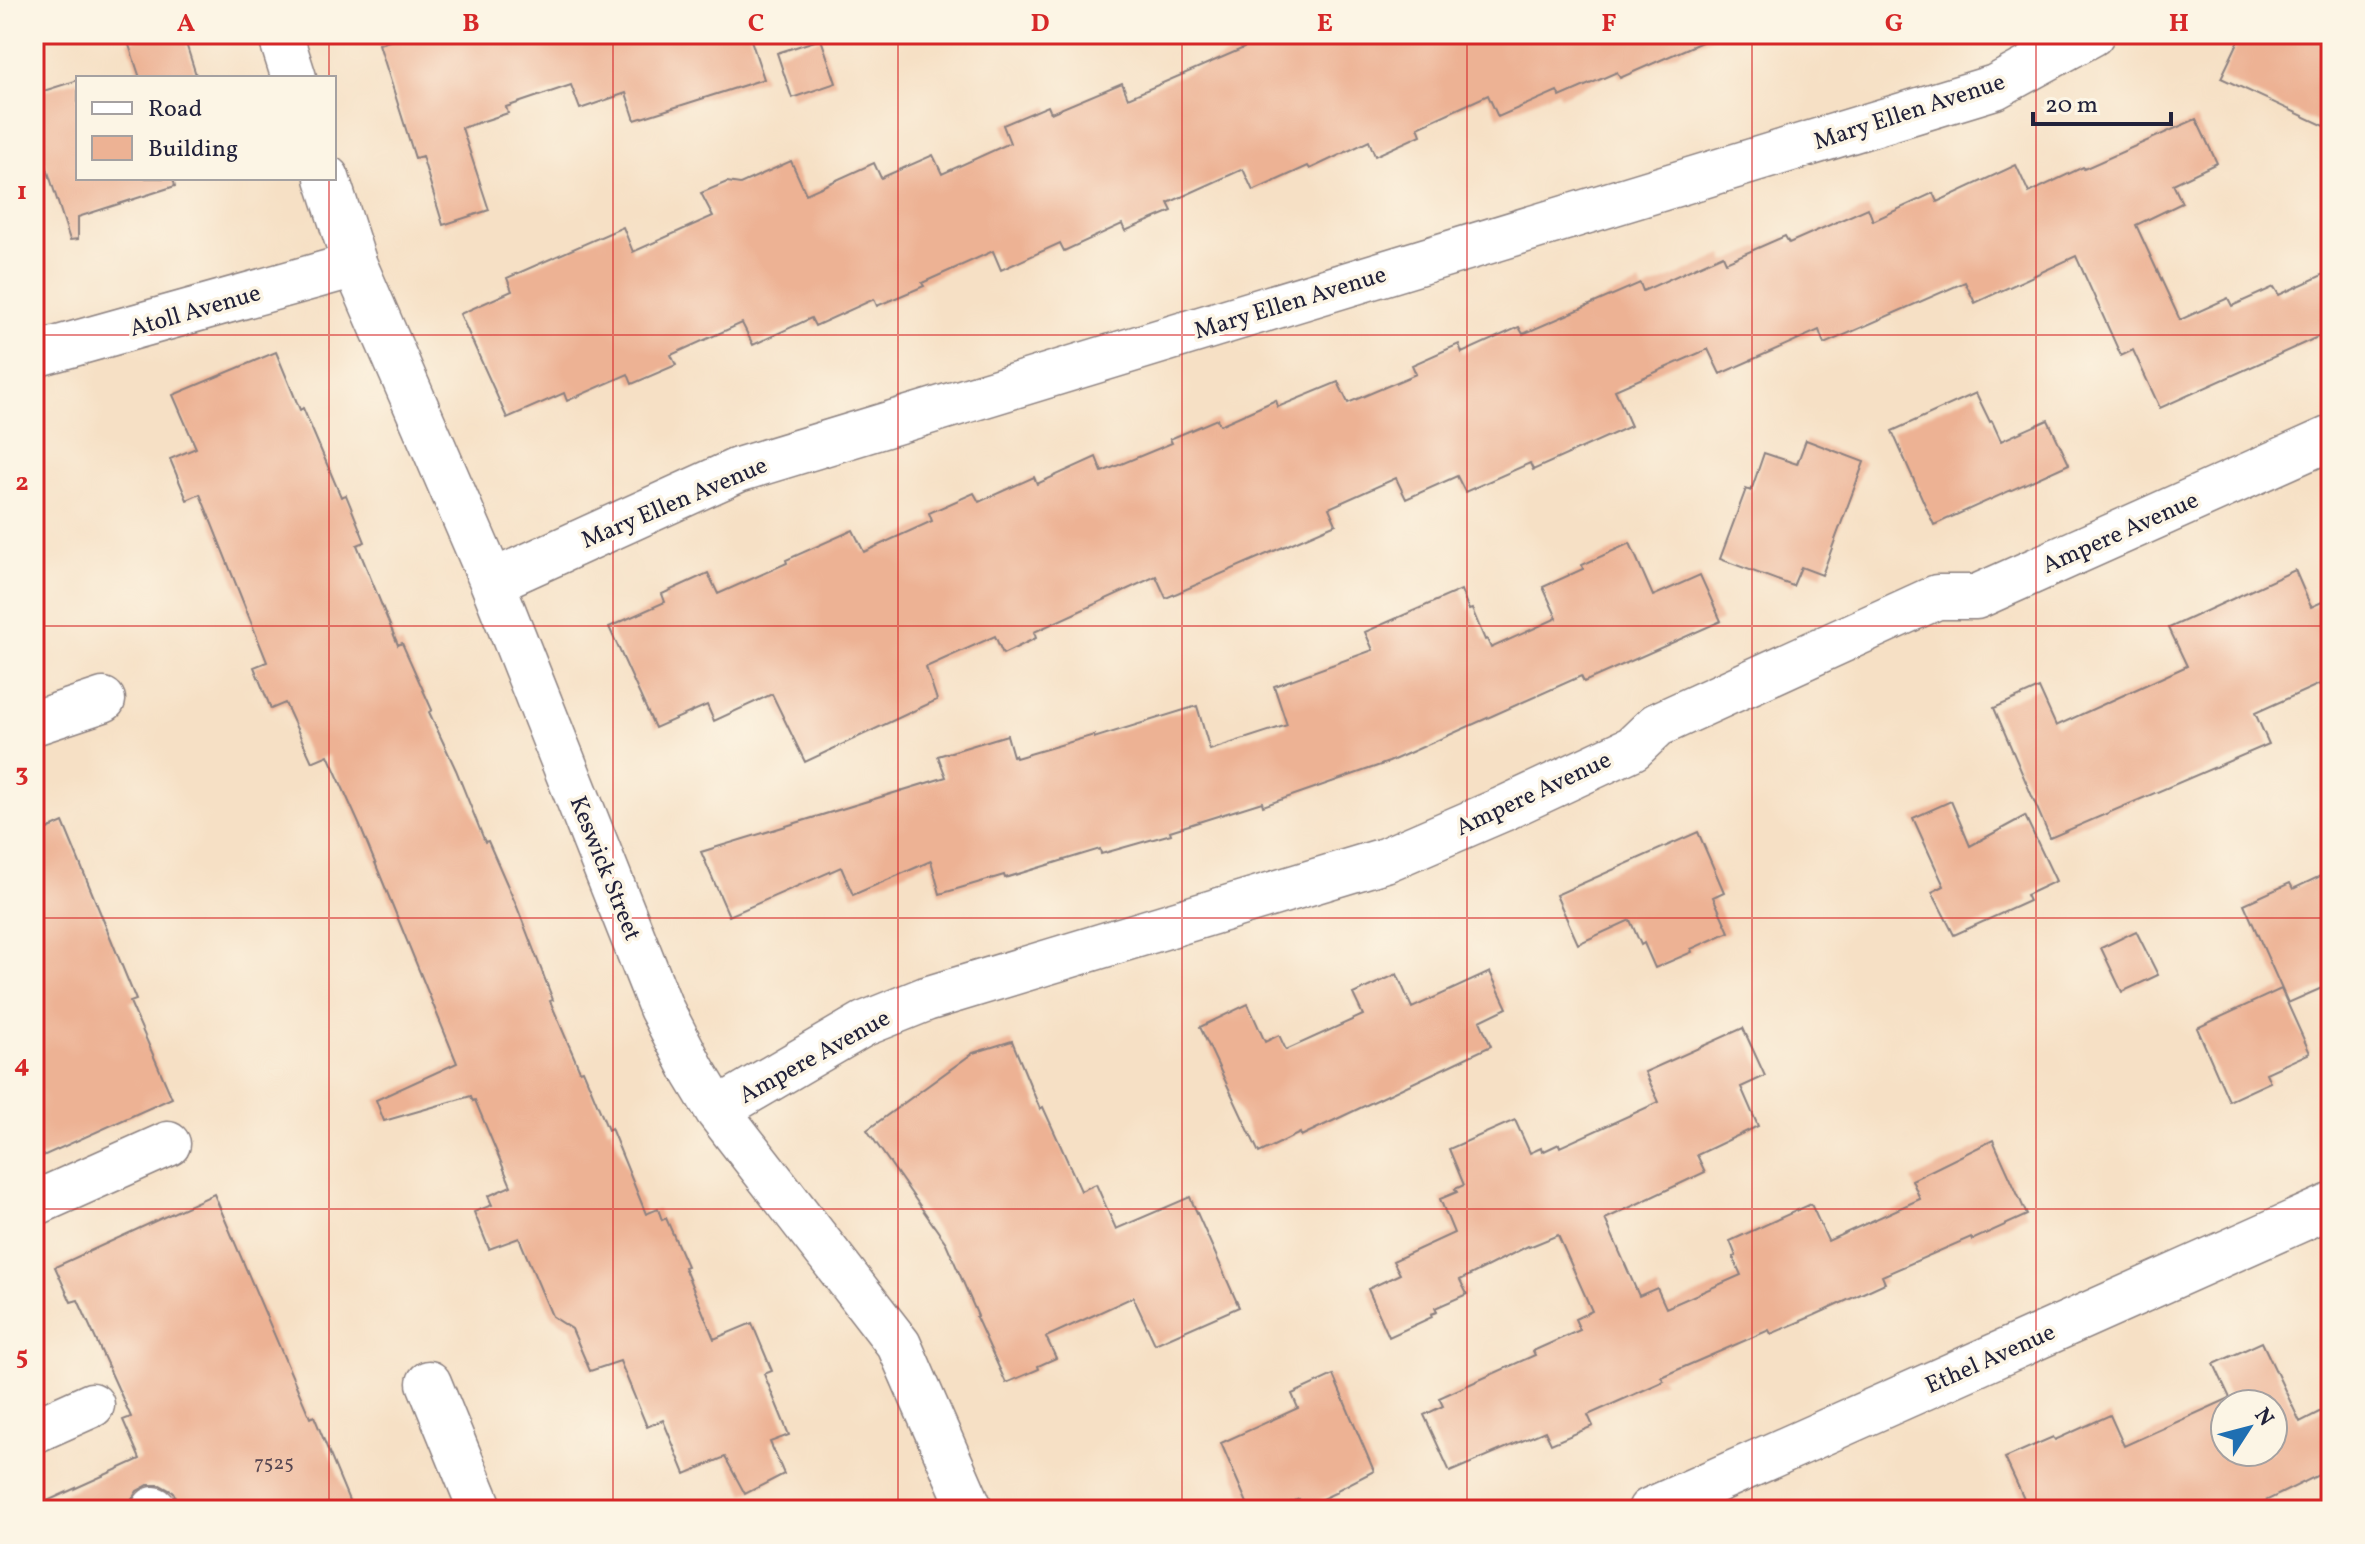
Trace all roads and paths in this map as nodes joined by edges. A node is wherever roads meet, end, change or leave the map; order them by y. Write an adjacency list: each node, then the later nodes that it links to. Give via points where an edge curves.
1 (280, 34): 3 (street)
2 (2092, 34): 8 (street, Mary Ellen Avenue, via 1995,87 738,470)
3 (293, 76)
4 (328, 180): 5 (street, Keswick Street)
5 (355, 265): 6 (street, Atoll Avenue); 8 (street, Keswick Street)
6 (34, 355)
7 (2331, 438): 11 (street, Ampere Avenue, via 1976,597 1937,597 1657,725 1633,748 1385,860 926,999 864,1024)
8 (492, 582): 11 (street, Keswick Street, via 661,1008)
9 (103, 700): 10 (street)
10 (34, 723)
11 (717, 1110): 19 (street, Keswick Street, via 899,1345)
12 (168, 1144): 13 (street)
13 (34, 1204)
14 (2331, 1206): 20 (street, Ethel Avenue)
15 (429, 1383): 18 (street)
16 (92, 1405): 17 (street)
17 (34, 1431)
18 (481, 1510)
19 (971, 1510)
20 (1650, 1510)

